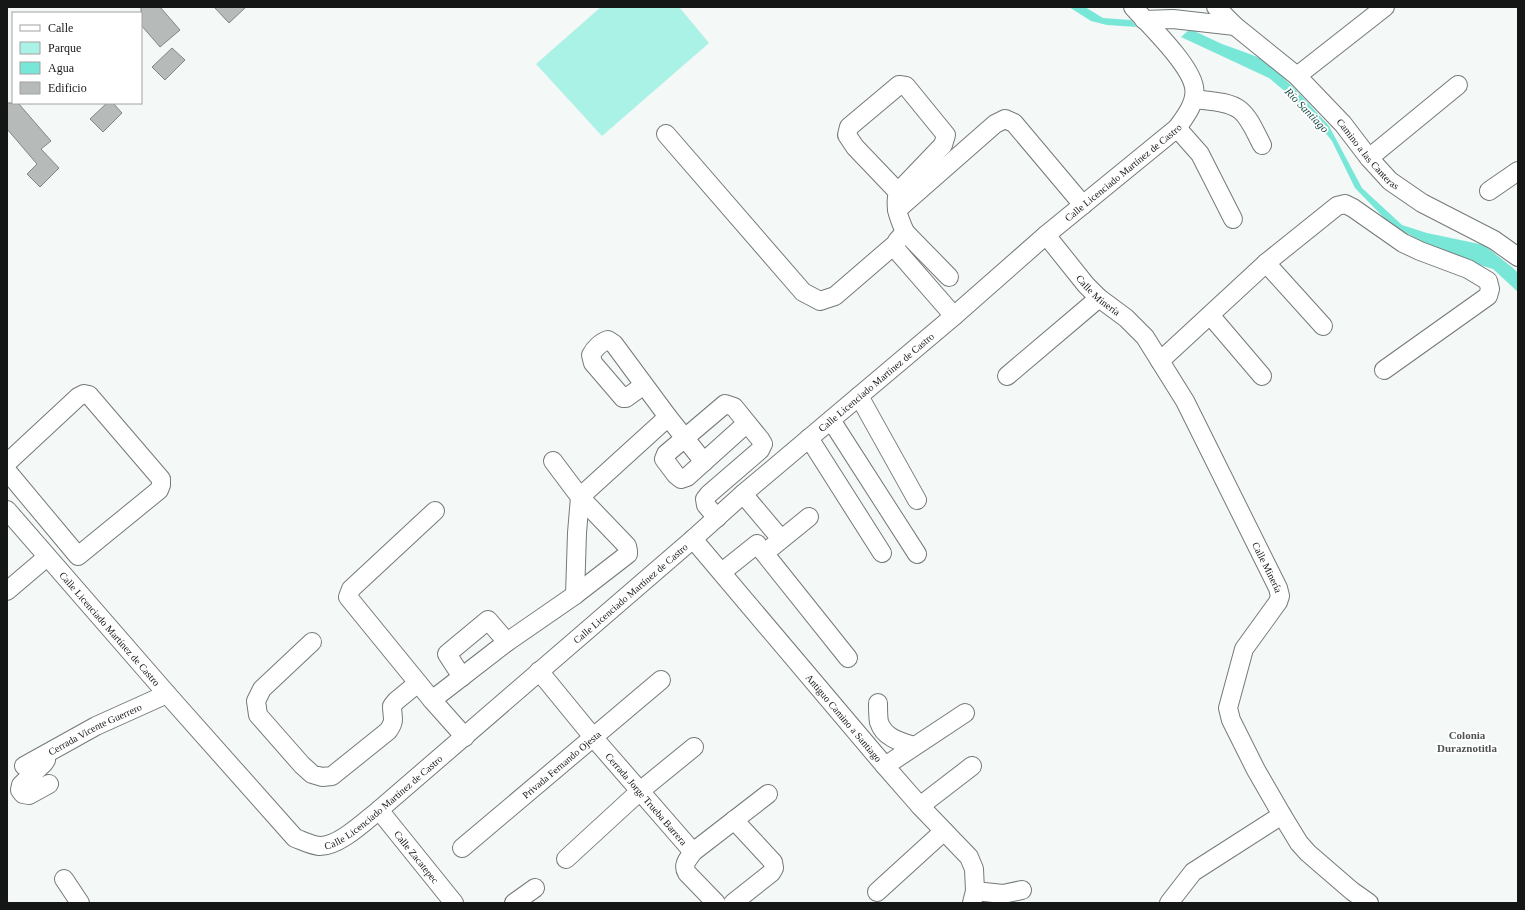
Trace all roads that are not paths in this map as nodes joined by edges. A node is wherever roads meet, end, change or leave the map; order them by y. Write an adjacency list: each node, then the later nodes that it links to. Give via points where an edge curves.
1 (1216, 7): 4 (street, Camino a las Canteras)
2 (1385, 7): 5 (street)
3 (1142, 17): 4 (street); 7 (street, via 1176,54 1188,73 1194,87)
4 (1236, 26): 5 (street, Camino a las Canteras)
5 (1297, 76): 11 (street, Camino a las Canteras, via 1343,124)
6 (1458, 85): 11 (street)
7 (1194, 100): 8 (street, Calle Licenciado Martínez de Castro); 10 (street, via 1230,105 1240,110)
8 (1177, 128): 15 (street, Calle Licenciado Martínez de Castro); 17 (street, via 1200,154)
9 (666, 134): 20 (street, via 803,292 820,301 835,296)
10 (1262, 145)
11 (1369, 158): 21 (street, Camino a las Canteras, via 1390,181 1422,203 1494,240)
12 (1518, 171): 13 (street)
13 (1489, 191)
14 (898, 192): 14 (street, via 855,147 847,135 850,127 899,85 906,86 946,135 943,145); 16 (street, via 895,202)
15 (1083, 205): 16 (street, via 1014,123 1005,119 995,124); 19 (street, Calle Licenciado Martínez de Castro)
16 (897, 210): 18 (street)
17 (1233, 219)
18 (905, 232): 20 (street); 23 (street)
19 (1046, 235): 24 (street, Calle Minería); 26 (street, Calle Licenciado Martínez de Castro)
20 (893, 246): 26 (street)
21 (1518, 257)
22 (1266, 263): 25 (street); 27 (street); 29 (street, via 1337,206 1345,204 1403,243 1468,269 1488,281 1488,296)
23 (949, 277)
24 (1099, 298): 28 (street, Calle Minería, via 1136,327); 30 (street)
25 (1210, 315): 28 (street); 31 (street)
26 (954, 316): 33 (street, Calle Licenciado Martínez de Castro)
27 (1322, 326)
28 (1160, 361): 85 (street, Calle Minería, via 1185,400 1278,588 1278,602 1244,649 1228,708 1230,720)
29 (1384, 370)
30 (1007, 376)
31 (1262, 376)
32 (644, 385): 34 (street)
33 (859, 396): 35 (street, Calle Licenciado Martínez de Castro); 45 (street)
34 (668, 417): 37 (street); 44 (street)
35 (831, 420): 38 (street, Calle Licenciado Martínez de Castro); 54 (street)
36 (746, 423): 37 (street, via 734,407 725,404); 40 (street); 49 (street, via 763,444 760,450 705,499 706,505)
37 (685, 438): 40 (street); 40 (street, via 666,454 666,463 681,479 687,478)
38 (809, 438): 43 (street, Calle Licenciado Martínez de Castro); 53 (street)
39 (553, 461): 44 (street)
40 (704, 462)
41 (7, 463): 55 (street, via 84,394 89,395 161,479 162,485 159,490)
42 (7, 470): 55 (street)
43 (743, 494): 49 (street, Calle Licenciado Martínez de Castro); 51 (street)
44 (580, 497): 60 (street); 60 (street, via 627,546 628,554)
45 (917, 500)
46 (7, 510): 56 (street, Calle Licenciado Martínez de Castro)
47 (435, 511): 67 (street, via 351,589 348,598)
48 (809, 517): 51 (street)
49 (717, 518): 50 (street, Calle Licenciado Martínez de Castro)
50 (693, 539): 57 (street, Antiguo Camino a Santiago); 64 (street, Calle Licenciado Martínez de Castro)
51 (782, 539): 52 (street)
52 (764, 553): 57 (street, via 757,544); 63 (street)
53 (882, 553)
54 (917, 554)
55 (78, 556): 58 (street)
56 (47, 557): 58 (street, Calle Licenciado Martínez de Castro); 59 (street)
57 (722, 572): 78 (street, Antiguo Camino a Santiago)
58 (61, 573): 68 (street, Calle Licenciado Martínez de Castro)
59 (7, 591)
60 (575, 595): 62 (street)
61 (312, 642): 67 (street, via 262,689 256,701 258,714 312,774 332,776 388,731 394,718 392,706)
62 (507, 642): 65 (street); 65 (street, via 488,620 447,654)
63 (848, 658)
64 (539, 671): 72 (street, Calle Licenciado Martínez de Castro); 73 (street, Cerrada Jorge Trueba Barrera)
65 (462, 677): 69 (street)
66 (661, 680): 73 (street, Privada Fernando Ojesta)
67 (418, 683): 69 (street)
68 (167, 694): 76 (street, Cerrada Vicente Guerrero, via 96,726); 84 (street, Calle Licenciado Martínez de Castro, via 295,838 311,845 332,844)
69 (432, 700): 72 (street)
70 (878, 703): 74 (street, via 879,723 886,734 897,741)
71 (965, 713): 74 (street)
72 (465, 737): 84 (street, Calle Licenciado Martínez de Castro)
73 (593, 737): 81 (street, Cerrada Jorge Trueba Barrera); 88 (street, Privada Fernando Ojesta)
74 (914, 746): 78 (street)
75 (694, 747): 81 (street)
76 (50, 752): 77 (street, Cerrada Vicente Guerrero); 80 (street, via 44,763 20,790 23,794 29,795)
77 (24, 766)
78 (885, 766): 83 (street, Antiguo Camino a Santiago)
79 (972, 766): 83 (street)
80 (49, 784)
81 (640, 791): 89 (street, Cerrada Jorge Trueba Barrera); 90 (street)
82 (768, 794): 86 (street, Cerrada Jorge Trueba Barrera)
83 (920, 806): 87 (street, Antiguo Camino a Santiago)
84 (379, 810): 97 (street, Calle Zacatepec)
85 (1282, 815): 101 (street, via 1193,872); 102 (street, Calle Minería, via 1308,853)
86 (734, 820): 89 (street, Cerrada Jorge Trueba Barrera); 100 (street, via 773,862 774,868)
87 (944, 832): 94 (street); 95 (street, Antiguo Camino a Santiago, via 969,857 974,869)
88 (462, 848)
89 (693, 852): 99 (street, Cerrada Jorge Trueba Barrera, via 684,869)
90 (566, 859)
91 (64, 879): 96 (street)
92 (535, 888): 98 (street)
93 (1022, 890): 95 (street)
94 (877, 892)
95 (974, 897)
96 (80, 903)
97 (454, 903)
98 (514, 903)
99 (716, 903)
100 (733, 903)
101 (1169, 903)
102 (1369, 903)

